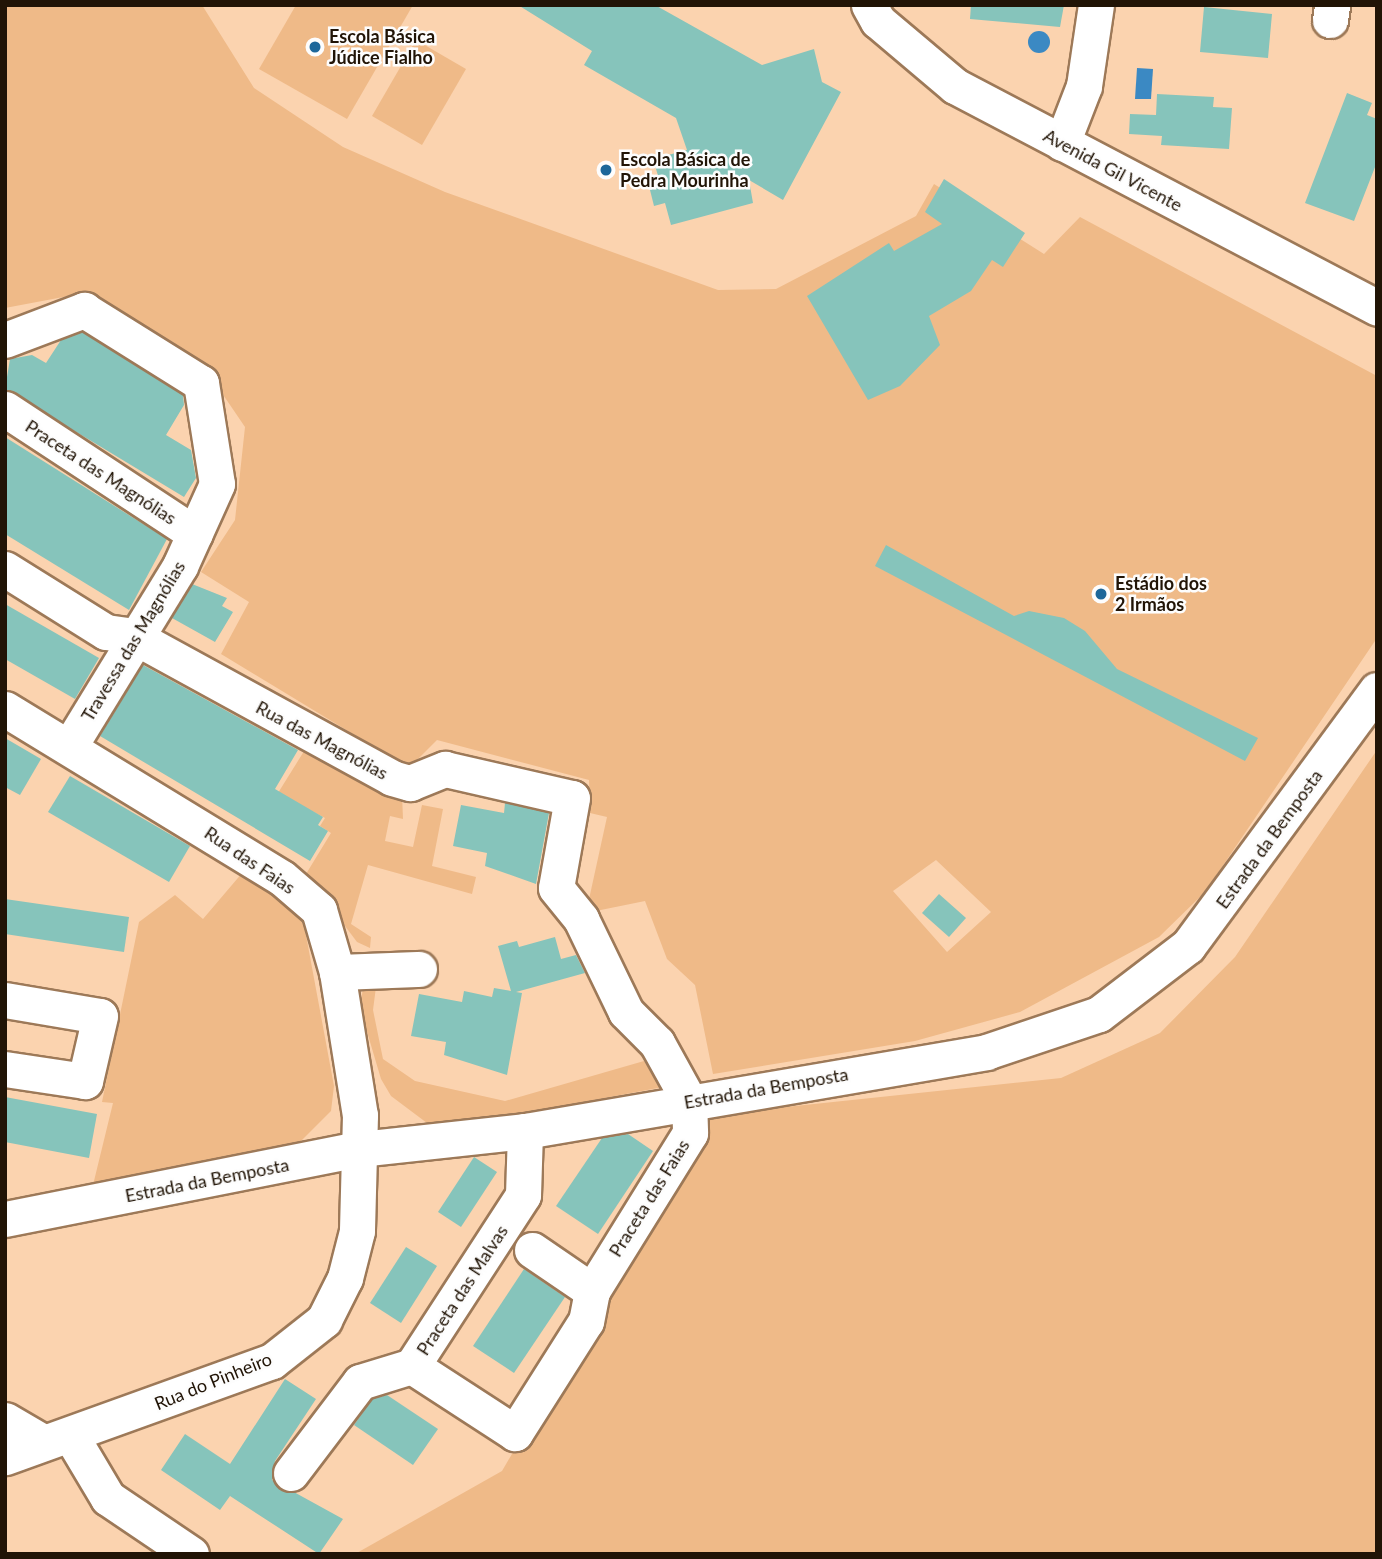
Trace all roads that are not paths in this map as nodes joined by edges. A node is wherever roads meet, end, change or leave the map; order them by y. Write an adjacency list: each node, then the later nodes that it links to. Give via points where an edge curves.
1 (869, 5): 3 (street, Avenida Gil Vicente, via 878,21 955,86)
2 (1096, 5): 3 (street, via 1084,86)
3 (1062, 143): 4 (street, Avenida Gil Vicente)
4 (1377, 308)
5 (5, 340): 7 (street, Praceta das Magnólias, via 84,310 201,383 217,484)
6 (5, 409): 7 (street, Praceta das Magnólias)
7 (195, 534): 9 (street, Travessa das Magnólias)
8 (5, 569): 9 (street, Rua das Magnólias, via 106,632)
9 (133, 636): 12 (street, Travessa das Magnólias); 17 (street, Rua das Magnólias, via 392,778 410,783 445,769 567,794 574,803 556,888 580,919 626,1012 657,1043)
10 (1377, 690): 17 (street, Estrada da Bemposta, via 1188,946 1099,1014 986,1052)
11 (5, 709): 12 (street, Rua das Faias)
12 (69, 747): 14 (street, Rua das Faias, via 282,878 319,910)
13 (419, 969): 14 (street)
14 (337, 972): 19 (street, Rua das Faias)
15 (5, 1000): 16 (street, via 100,1016 85,1081)
16 (5, 1069)
17 (689, 1101): 18 (street, Estrada da Bemposta); 22 (street, Praceta das Faias, via 690,1133)
18 (525, 1131): 19 (street, Estrada da Bemposta); 23 (street, Praceta das Malvas, via 523,1195)
19 (360, 1149): 20 (street, Estrada da Bemposta); 25 (street, Rua do Pinheiro, via 357,1231 345,1278 324,1320 272,1361)
20 (5, 1219)
21 (532, 1250): 22 (street)
22 (592, 1291): 23 (street, Praceta das Faias, via 586,1321 515,1433)
23 (412, 1366): 27 (street, Praceta das Malvas, via 360,1382)
24 (5, 1420): 25 (street)
25 (57, 1439): 26 (street, Rua do Pinheiro); 28 (street, via 108,1497)
26 (5, 1457)
27 (291, 1473)
28 (191, 1554)

